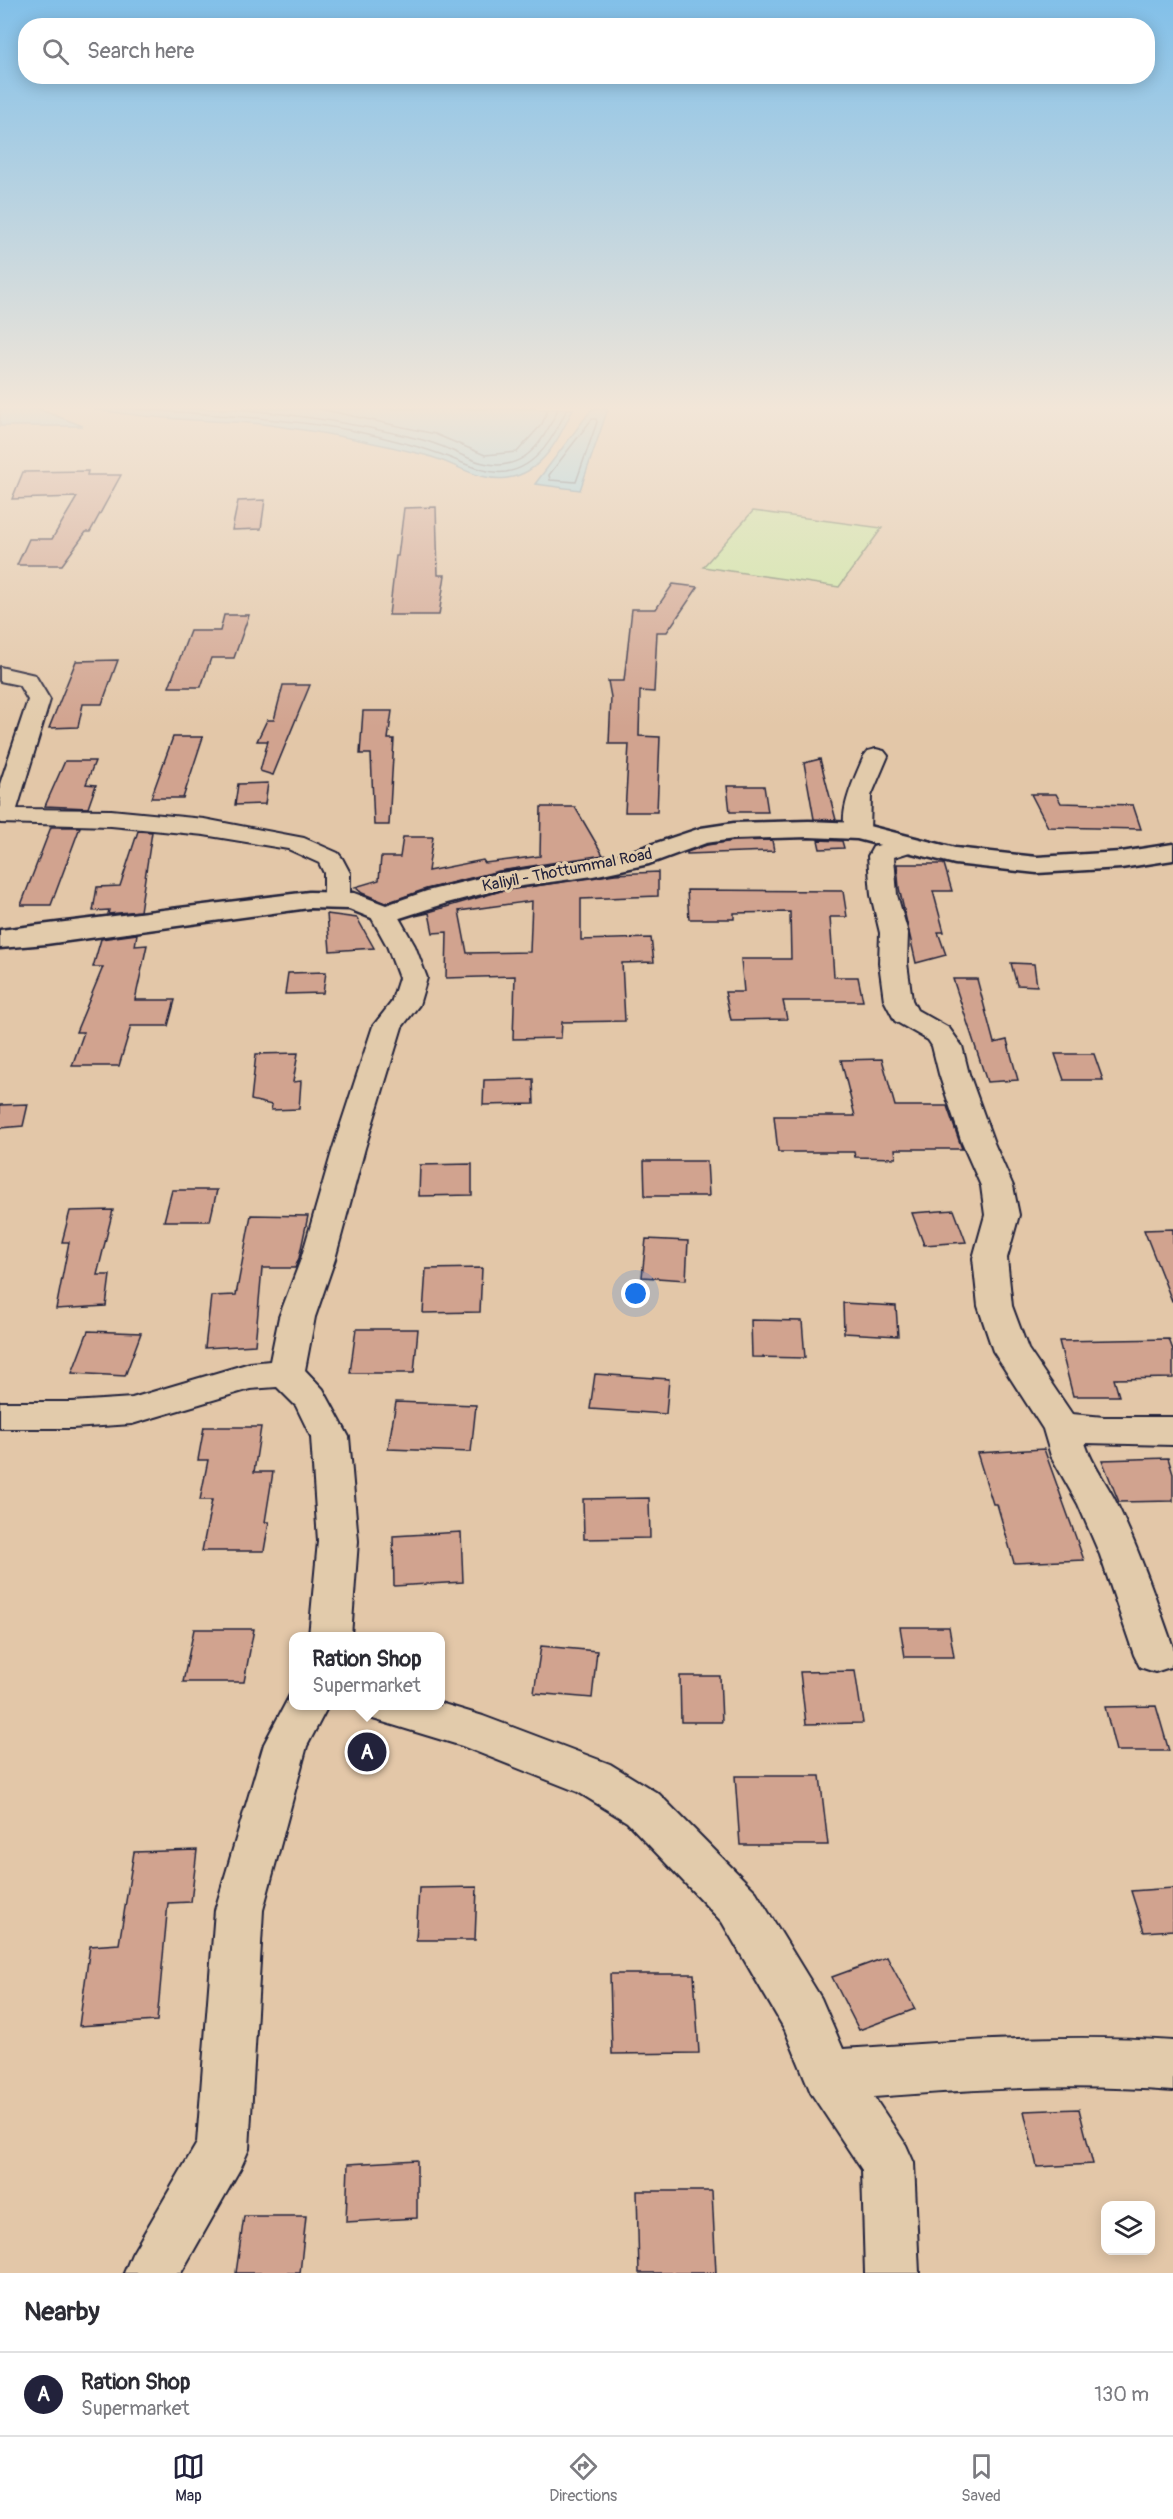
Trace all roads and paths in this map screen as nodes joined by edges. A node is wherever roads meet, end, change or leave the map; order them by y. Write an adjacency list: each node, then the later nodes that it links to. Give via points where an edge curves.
1 (0, 674): 6 (street, via 27,680 39,700 2,816 111,818 204,827 295,843 329,858 337,873)
2 (876, 756): 3 (street, via 859,796)
3 (857, 831): 4 (main road, Kaliyil - Thottummal Road); 7 (main road, Kaliyil - Thottummal Road, via 744,831 701,836 639,858 500,881)
4 (907, 844): 5 (main road, Kaliyil - Thottummal Road, via 955,856 1037,865 1121,860); 11 (street, via 882,852 881,856 884,895 894,933 898,1000 905,1015 939,1034 947,1046 1002,1215 990,1258 994,1306 1011,1351)
5 (1173, 852)
6 (336, 899): 7 (main road, via 369,906); 8 (main road)
7 (384, 915): 9 (street, via 413,978 405,1005 388,1026 297,1317)
8 (0, 939)
9 (286, 1374): 10 (street, via 250,1376 132,1411); 13 (street, via 310,1398 330,1437 338,1541)
10 (0, 1415)
11 (1061, 1427): 12 (street); 14 (street, via 1070,1456 1120,1555)
12 (1173, 1431)
13 (330, 1632)
14 (1155, 1654)
15 (304, 1710): 19 (street, via 286,1744 239,1910 223,2149)
16 (402, 1710): 18 (street, via 468,1729 594,1778 643,1808 740,1907 804,2015)
17 (1173, 2066): 18 (street, via 1122,2061)
18 (829, 2075): 20 (street, via 888,2163)
19 (151, 2273)
20 (892, 2273)

